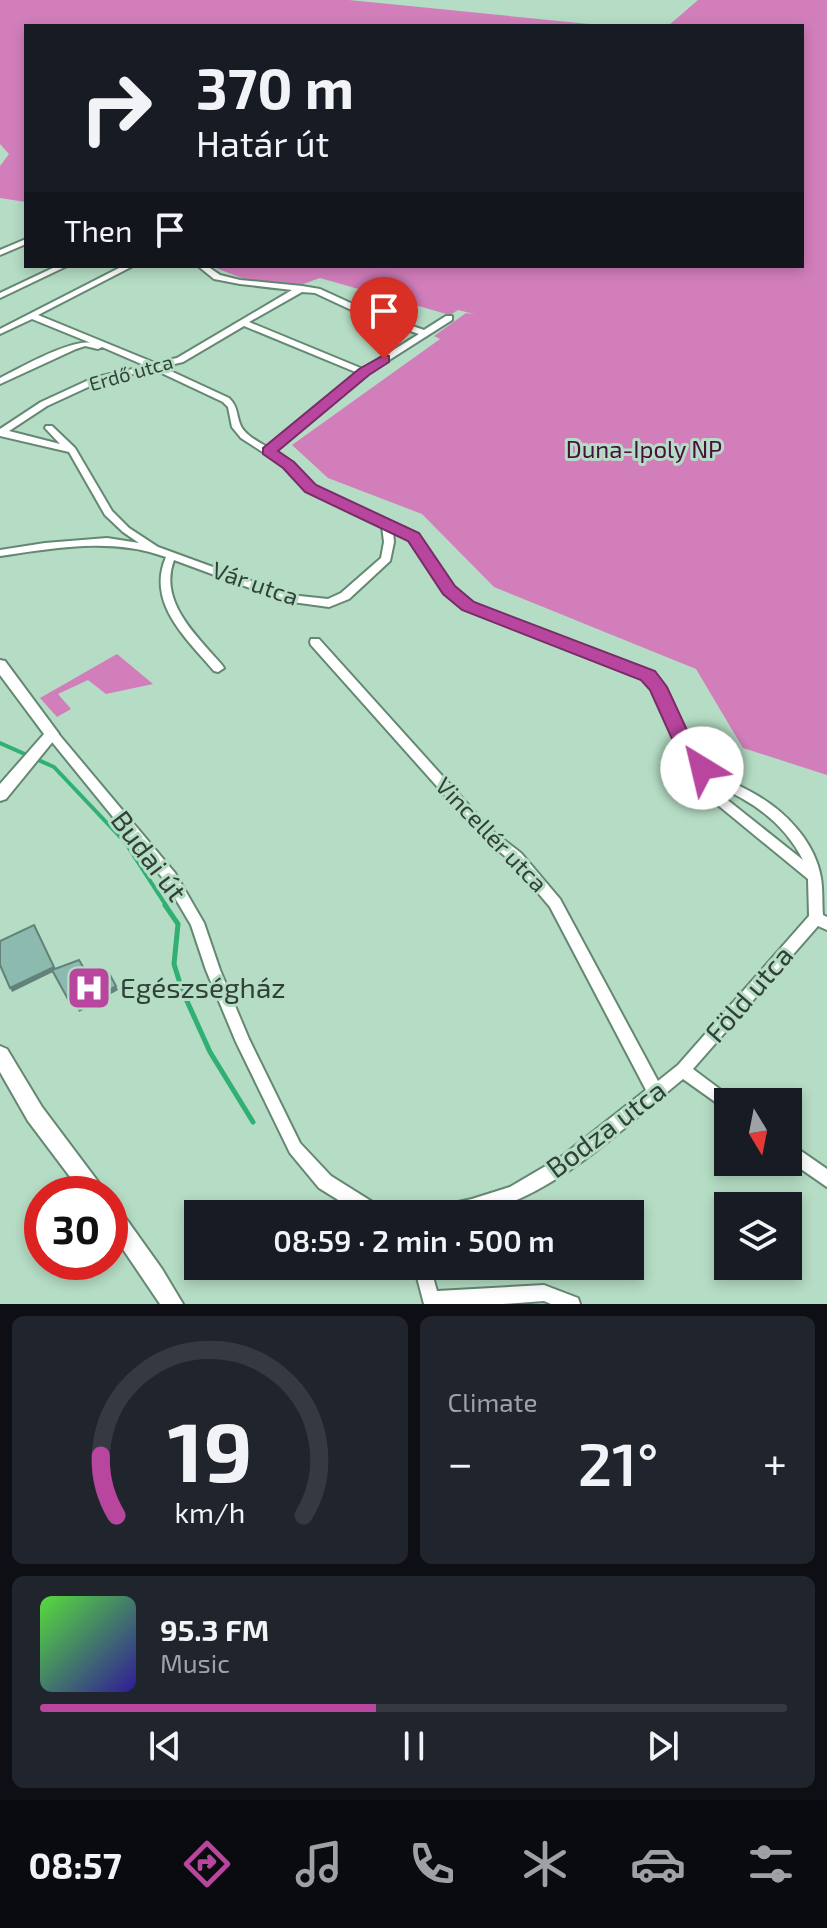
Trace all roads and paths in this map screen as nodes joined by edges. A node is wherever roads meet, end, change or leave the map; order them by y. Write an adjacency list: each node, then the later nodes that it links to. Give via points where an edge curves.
1 (24, 242): 2 (street)
2 (0, 253)
3 (59, 268): 7 (street)
4 (125, 268): 8 (street)
5 (205, 268): 6 (street, via 240,282)
6 (302, 288): 10 (street, Erdő utca); 12 (street)
7 (0, 296)
8 (33, 316): 11 (street); 13 (street)
9 (449, 318): 12 (street)
10 (244, 323): 14 (street, Erdő utca, via 178,361); 15 (street)
11 (0, 332)
12 (424, 333): 15 (street)
13 (118, 351): 14 (street); 16 (street, via 85,344 73,347)
14 (156, 367): 18 (street, Erdő utca, via 96,380); 20 (street, via 226,400 234,409 238,430)
15 (364, 372): 20 (street)
16 (0, 381)
17 (49, 428): 19 (street, Vár utca)
18 (1, 432): 19 (street)
19 (72, 450): 22 (street, Vár utca, via 108,513)
20 (268, 451): 21 (street, via 310,488)
21 (387, 524): 24 (street, Vár utca, via 386,559 345,596 329,603 289,598); 31 (street, via 413,537 449,590 468,606 648,676 694,760 788,829)
22 (154, 549): 23 (street, via 107,541); 24 (street, Vár utca)
23 (0, 553)
24 (171, 556): 27 (street, via 164,567 167,601)
25 (315, 642): 35 (street, Vincellér utca, via 555,903)
26 (0, 665): 28 (street, Budai út)
27 (218, 668)
28 (52, 734): 30 (street); 40 (street, Budai út, via 170,877 197,923 243,1042 295,1148 325,1182)
29 (706, 789): 31 (street)
30 (0, 795)
31 (815, 878): 32 (street)
32 (821, 921): 34 (street, Föld utca)
33 (1, 1060): 38 (street)
34 (683, 1070): 35 (street, Bodza utca); 36 (street)
35 (656, 1093): 41 (street, Bodza utca, via 567,1163)
36 (714, 1093)
37 (802, 1160): 39 (street)
38 (82, 1176)
39 (827, 1179)
40 (354, 1200)
41 (494, 1200)
42 (128, 1238): 45 (street)
43 (426, 1280): 44 (street)
44 (432, 1302): 46 (street, via 544,1293)
45 (172, 1304)
46 (572, 1304)

